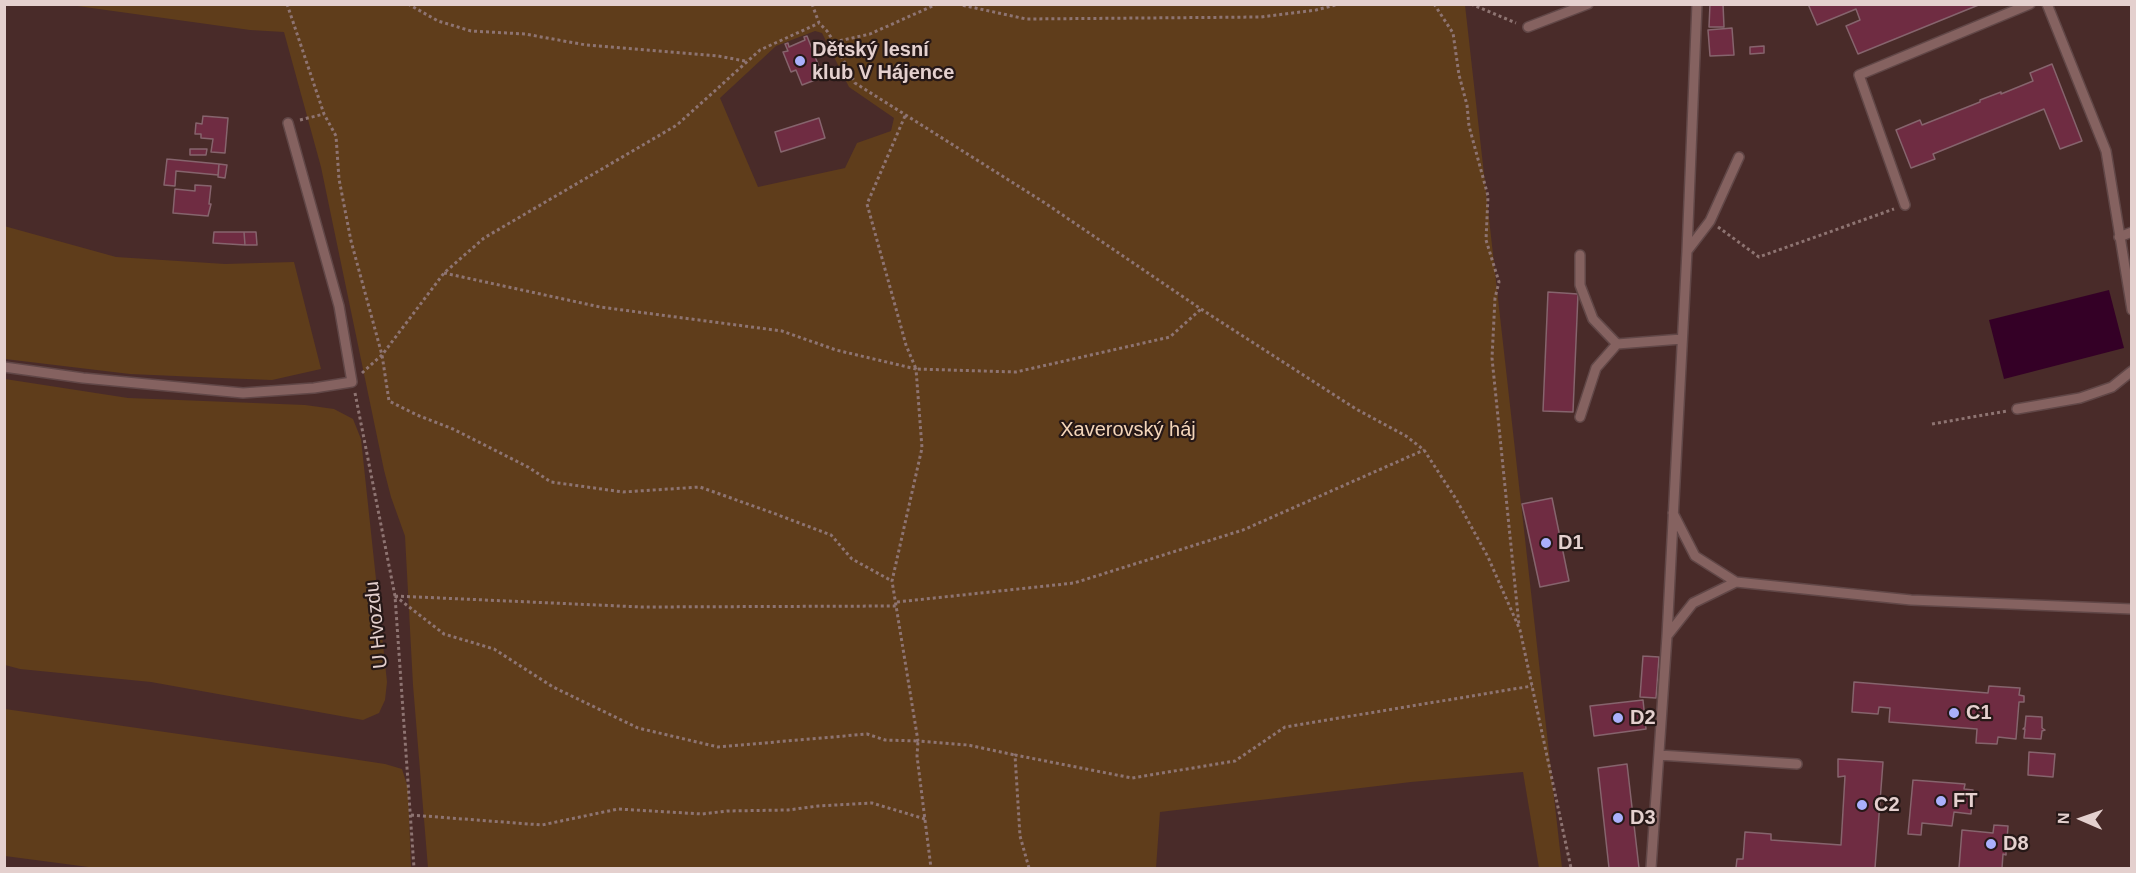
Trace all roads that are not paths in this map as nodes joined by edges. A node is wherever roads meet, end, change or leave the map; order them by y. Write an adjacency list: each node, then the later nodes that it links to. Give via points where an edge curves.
1 (1588, 4): 5 (lane)
2 (1697, 4): 11 (lane)
3 (2030, 4): 8 (lane, via 1859,75)
4 (2047, 4): 10 (lane, via 2106,151)
5 (1528, 27)
6 (288, 123): 16 (lane, via 339,306 352,382 243,393)
7 (1739, 157): 11 (lane, via 1710,221)
8 (1905, 205)
9 (2132, 232): 10 (lane)
10 (2120, 237): 13 (lane)
11 (1687, 251): 14 (lane)
12 (1580, 255): 15 (lane, via 1580,285 1593,319)
13 (2132, 310)
14 (1682, 339): 15 (lane); 20 (lane)
15 (1617, 344): 19 (lane, via 1596,368)
16 (4, 367)
17 (2132, 371): 18 (lane, via 2112,387 2080,398)
18 (2017, 409)
19 (1580, 417)
20 (1672, 512): 21 (lane, via 1695,556); 23 (lane)
21 (1736, 582): 22 (lane, via 1911,600); 23 (lane, via 1693,603)
22 (2132, 609)
23 (1667, 636): 24 (lane)
24 (1659, 755): 25 (lane); 26 (lane)
25 (1797, 764)
26 (1651, 868)

